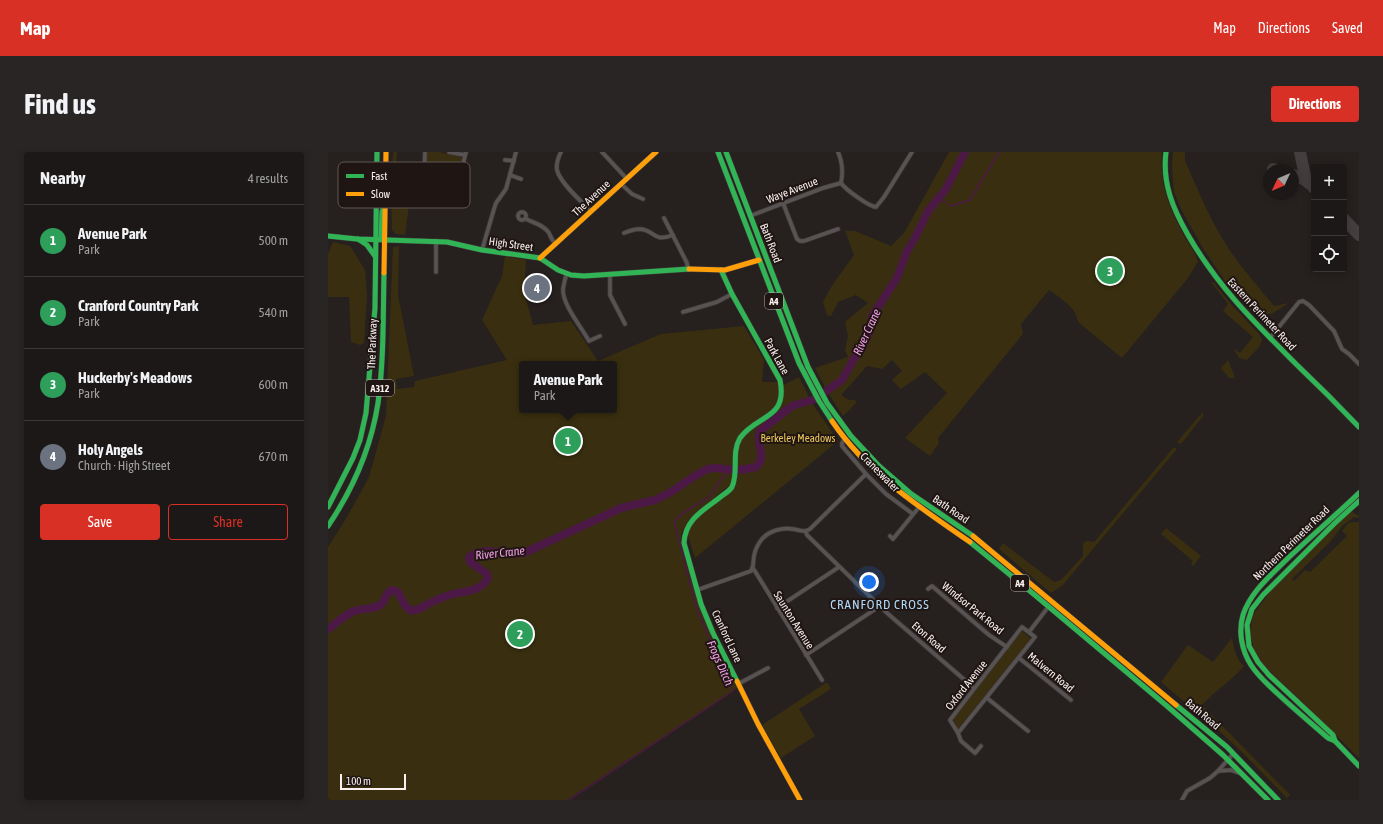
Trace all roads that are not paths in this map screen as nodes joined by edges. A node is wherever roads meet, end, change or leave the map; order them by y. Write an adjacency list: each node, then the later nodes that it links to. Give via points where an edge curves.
1 (377, 152): 16 (main road, The Parkway / A312)
2 (425, 152): 17 (street)
3 (449, 152): 13 (street)
4 (516, 152): 15 (street)
5 (561, 152): 27 (street, via 557,162 561,180)
6 (602, 152): 19 (street)
7 (656, 152): 19 (main road, The Avenue)
8 (718, 152): 28 (main road, Bath Road / A4)
9 (726, 152): 29 (main road, Bath Road / A4)
10 (838, 152): 21 (street, via 842,170)
11 (912, 152): 21 (street, via 876,207)
12 (1166, 152): 54 (main road, Eastern Perimeter Road, via 1166,186 1197,251 1225,291)
13 (465, 154)
14 (505, 160): 15 (street)
15 (514, 160): 18 (street)
16 (377, 162)
17 (425, 162)
18 (510, 175): 20 (street); 41 (street, via 506,190 496,203)
19 (627, 178): 22 (main road, The Avenue)
20 (521, 179)
21 (841, 183): 24 (street, Waye Avenue)
22 (621, 184): 23 (street, via 632,194); 27 (main road, The Avenue)
23 (643, 199)
24 (783, 203): 29 (street, Waye Avenue); 32 (street, via 800,241)
25 (376, 208): 37 (main road, The Parkway / A312)
26 (385, 208): 38 (main road, The Parkway / A312)
27 (591, 212): 40 (main road, The Avenue)
28 (741, 215): 29 (main road); 44 (main road, Bath Road / A4)
29 (750, 216): 62 (main road, Bath Road / A4, via 804,356 824,398 843,427 863,450)
30 (526, 218): 40 (street, via 543,226)
31 (664, 218): 34 (street)
32 (838, 229)
33 (624, 233): 34 (street, via 639,229 658,238)
34 (673, 235): 45 (street, via 688,264)
35 (328, 236): 36 (main road, High Street)
36 (357, 239): 37 (main road, High Street); 42 (main road, via 367,245)
37 (375, 239): 38 (main road, High Street); 42 (main road, The Parkway / A312)
38 (383, 239): 39 (main road, High Street); 65 (main road, The Parkway / A312, via 381,365 376,411 371,435 355,478 346,499)
39 (436, 240): 41 (main road, High Street); 47 (street)
40 (556, 244): 43 (main road, The Avenue)
41 (482, 250): 43 (main road, High Street)
42 (375, 257): 63 (main road, The Parkway / A312, via 374,316 366,412 354,458)
43 (540, 258): 48 (main road, High Street)
44 (758, 260): 46 (main road, High Street); 57 (main road, Bath Road / A4, via 810,387)
45 (688, 269): 46 (main road, High Street); 49 (main road, High Street)
46 (721, 270): 50 (main road, Park Lane)
47 (436, 272)
48 (566, 273): 49 (main road, High Street, via 584,276); 53 (street, via 563,290 572,314 590,341)
49 (610, 274): 52 (street, via 610,295)
50 (732, 294): 51 (street, via 717,302); 59 (main road, Park Lane, via 780,380 783,395 774,411 740,438)
51 (682, 312)
52 (625, 324)
53 (600, 336)
54 (1270, 338): 55 (street, via 1299,302 1303,301 1333,329 1342,349); 56 (main road, Eastern Perimeter Road)
55 (1359, 364)
56 (1359, 427)
57 (846, 439): 58 (street, Craneswater, via 842,446); 62 (main road, Bath Road / A4, via 886,481)
58 (866, 474): 64 (street, Craneswater, via 886,494); 66 (street)
59 (732, 487): 71 (main road, Cranford Lane, via 691,520 684,532 684,543)
60 (1359, 493): 88 (main road, Northern Perimeter Road, via 1262,584 1250,599 1241,622 1243,648 1255,670 1293,707)
61 (1359, 501): 88 (main road, Northern Perimeter Road, via 1263,595 1248,619 1249,646 1258,662 1333,734)
62 (921, 504): 64 (street); 72 (main road, Bath Road / A4, via 971,535); 74 (main road, Bath Road / A4)
63 (328, 507)
64 (913, 514): 67 (street)
65 (328, 526)
66 (806, 532): 68 (street, Eton Road); 69 (street, via 792,528 767,534 755,551)
67 (893, 539)
68 (839, 567): 73 (street, Eton Road); 75 (street)
69 (753, 568): 71 (street, via 751,571); 75 (street, Saunton Avenue)
70 (928, 589): 77 (street, Windsor Park Road, via 932,586 989,635)
71 (697, 590): 82 (main road, Cranford Lane, via 710,626)
72 (1053, 601): 74 (street); 90 (main road, Bath Road / A4)
73 (879, 605): 78 (street); 83 (street, Eton Road)
74 (1048, 607): 76 (street); 91 (main road, Bath Road / A4, via 1168,706)
75 (777, 608): 78 (street, Saunton Avenue)
76 (1029, 632): 77 (street, Oxford Avenue, via 1022,627); 79 (street, via 1035,637)
77 (1007, 647): 83 (street, Oxford Avenue)
78 (806, 655): 81 (street, Saunton Avenue)
79 (1019, 658): 84 (street); 85 (street, Malvern Road)
80 (768, 668): 82 (street)
81 (822, 680)
82 (738, 684): 95 (main road, Cranford Lane)
83 (974, 688): 87 (street, Oxford Avenue, via 950,720)
84 (987, 698): 86 (street); 87 (street)
85 (1071, 700)
86 (1028, 731)
87 (958, 733): 89 (street, via 961,742 974,755)
88 (1334, 741): 92 (main road, Northern Perimeter Road)
89 (981, 746)
90 (1233, 754): 91 (street); 98 (main road, Bath Road / A4)
91 (1226, 761): 93 (street); 94 (main road, Bath Road / A4)
92 (1359, 766)
93 (1218, 771): 94 (street, via 1231,770); 96 (street, via 1187,791)
94 (1244, 775): 97 (main road, Bath Road / A4)
95 (800, 800)
96 (1182, 800)
97 (1268, 800)
98 (1278, 800)

